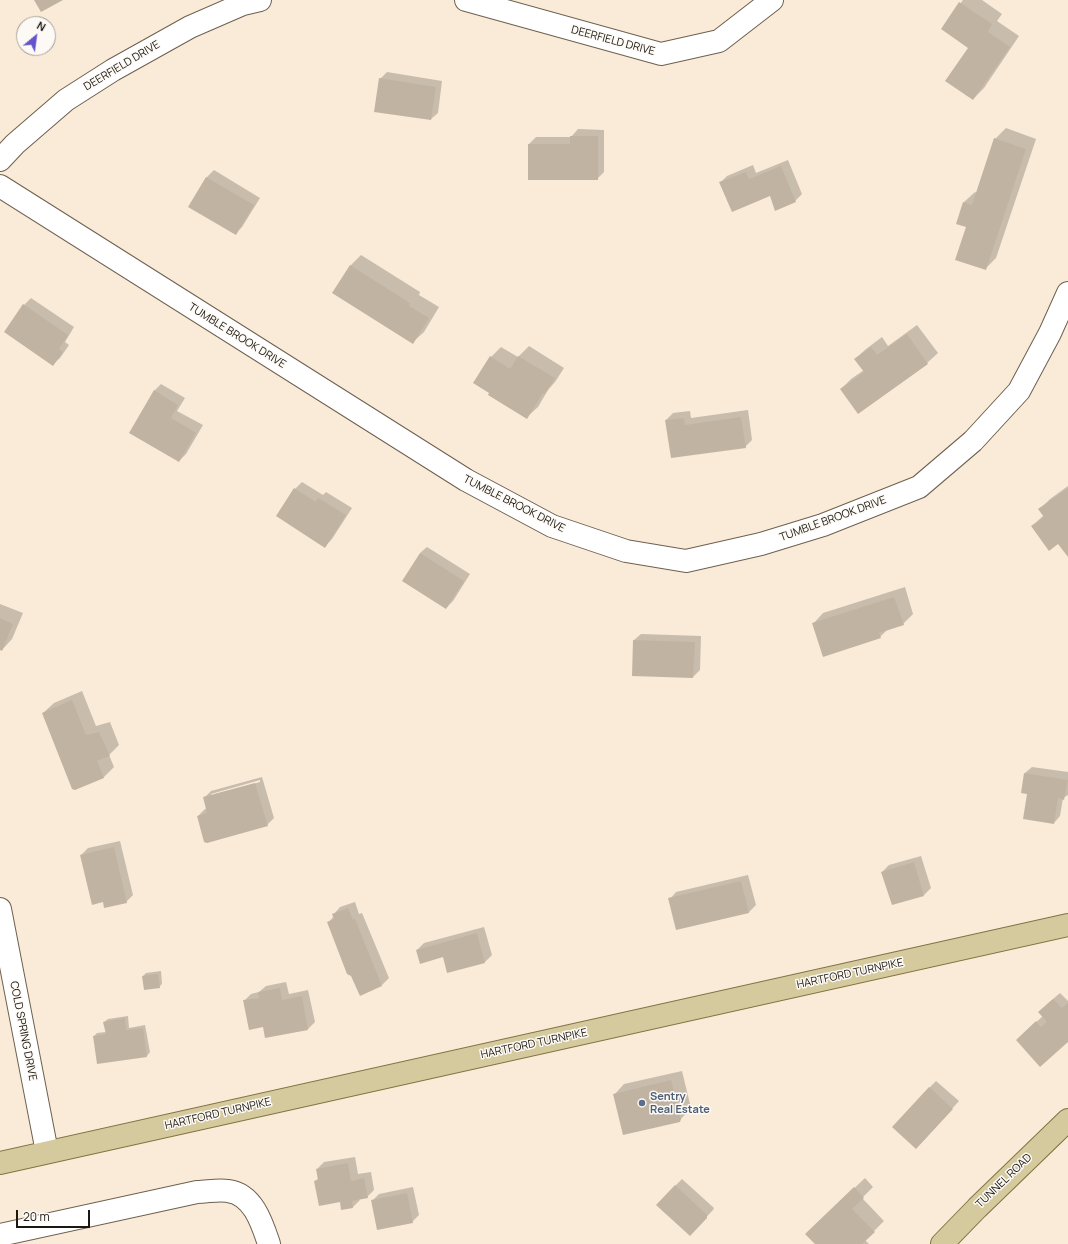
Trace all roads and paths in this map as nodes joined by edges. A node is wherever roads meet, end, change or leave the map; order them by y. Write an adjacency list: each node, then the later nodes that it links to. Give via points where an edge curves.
1 (260, 0): 4 (street, DEERFIELD DRIVE, via 243,4 190,27 113,70 66,100)
2 (466, 0): 3 (street, DEERFIELD DRIVE, via 661,54 719,41)
3 (772, 0)
4 (0, 160)
5 (0, 186): 6 (street, TUMBLE BROOK DRIVE, via 466,480 552,526 626,551 686,561 761,544 823,525 919,487 973,441 1019,391)
6 (1068, 293)
7 (0, 909): 10 (street, COLD SPRING DRIVE)
8 (1068, 926): 10 (main road, HARTFORD TURNPIKE)
9 (1068, 1120): 14 (main road, TUNNEL ROAD)
10 (47, 1152): 11 (main road, HARTFORD TURNPIKE)
11 (0, 1163)
12 (0, 1235): 13 (street, via 197,1192 229,1191 246,1198 261,1219)
13 (269, 1244)
14 (942, 1244)

